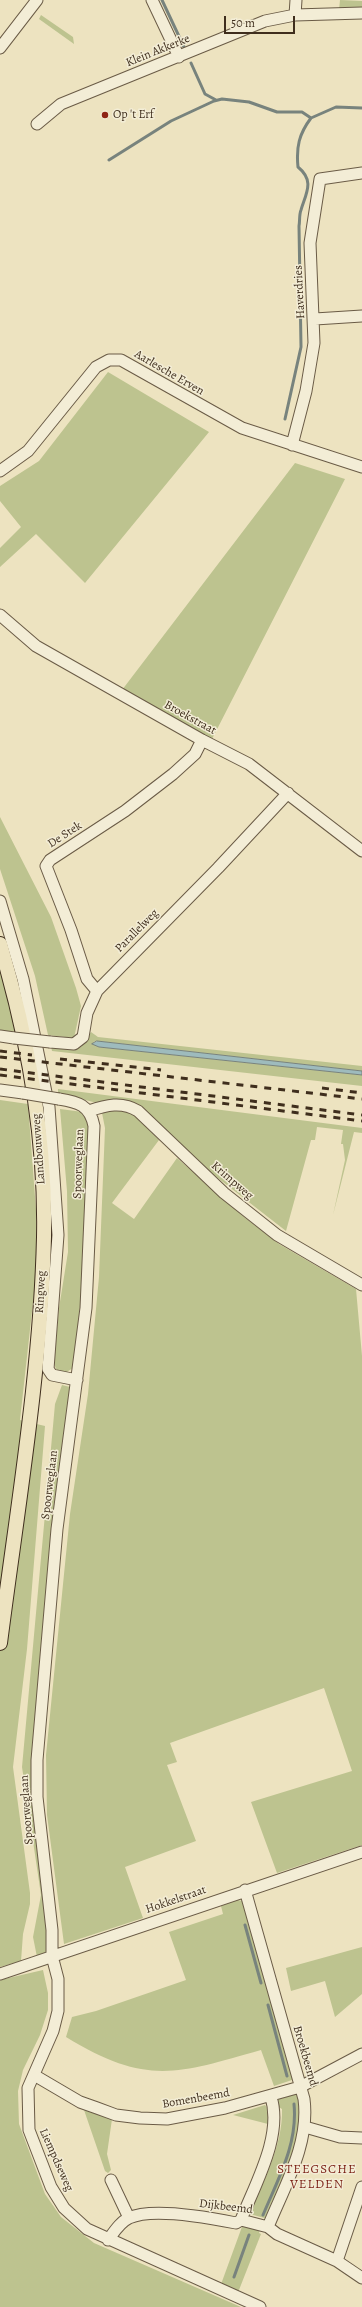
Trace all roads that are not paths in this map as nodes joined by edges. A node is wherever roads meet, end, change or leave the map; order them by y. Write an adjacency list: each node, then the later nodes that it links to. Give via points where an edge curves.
1 (37, 0): 6 (street)
2 (152, 0): 7 (street)
3 (296, 0): 5 (street)
4 (362, 13): 5 (street, Klein Akkerke)
5 (295, 15): 7 (street, Klein Akkerke, via 265,21)
6 (0, 48)
7 (179, 57): 8 (street, Klein Akkerke, via 61,104)
8 (38, 124)
9 (362, 173): 11 (street, Haverdries, via 320,179 310,243)
10 (362, 316): 11 (street)
11 (315, 319): 12 (street, Haverdries, via 306,391)
12 (292, 445): 13 (street, Aarlesche Erven); 14 (street, Aarlesche Erven, via 242,428 121,360 109,360 96,367 28,451)
13 (362, 467)
14 (0, 471)
15 (0, 615): 16 (street, Broekstraat, via 36,646)
16 (202, 740): 17 (street, Broekstraat, via 249,764); 21 (street, De Stek, via 195,754 173,774 125,811 50,860 46,866 71,930 86,979)
17 (288, 793): 18 (street, Broekstraat); 21 (street, Parallelweg)
18 (362, 852)
19 (0, 901): 26 (street, Landbouwweg, via 23,979 49,1107 58,1235 48,1369 52,1375)
20 (0, 944): 27 (main road, Ringweg, via 22,1027 36,1105 43,1185 44,1237 40,1320)
21 (97, 991): 22 (street, Parallelweg, bridge, via 87,1013 83,1037 74,1044)
22 (0, 1036)
23 (0, 1090): 24 (street, bridge, via 78,1102)
24 (89, 1111): 25 (street, Krimpweg, via 115,1105 130,1106 138,1111 224,1193 277,1235); 26 (street, Spoorweglaan, via 94,1126 86,1308)
25 (362, 1286)
26 (77, 1380): 30 (street, Spoorweglaan, via 57,1529 37,1760 37,1797 52,1930)
27 (0, 1643)
28 (362, 1852): 29 (street, Hokkelstraat)
29 (245, 1890): 30 (street, Hokkelstraat); 34 (street, Broekbeemd)
30 (52, 1956): 31 (street, Hokkelstraat); 33 (street, Liempdseweg, via 58,1979 58,2011 53,2031)
31 (0, 1974)
32 (362, 2054): 34 (street, Bomenbeemd)
33 (34, 2075): 35 (street, Bomenbeemd, via 80,2102 116,2115 140,2118 167,2119); 43 (street, Liempdseweg, via 28,2088 29,2130 51,2187 70,2213 87,2229)
34 (300, 2088): 35 (street, Bomenbeemd); 36 (street, Broekbeemd, via 306,2114)
35 (271, 2097): 41 (street, via 274,2106 273,2138)
36 (305, 2127): 37 (street, via 340,2136); 42 (street, Broekbeemd)
37 (362, 2138)
38 (111, 2180): 40 (street)
39 (362, 2187): 44 (street)
40 (129, 2218): 41 (street, Dijkbeemd, via 152,2213 187,2215 236,2223); 43 (street)
41 (241, 2220): 42 (street, Dijkbeemd)
42 (268, 2227): 44 (street, Dijkbeemd, via 277,2234)
43 (108, 2240): 46 (street, Liempdseweg)
44 (337, 2261): 45 (street, Dijkbeemd)
45 (362, 2278)
46 (260, 2307)

